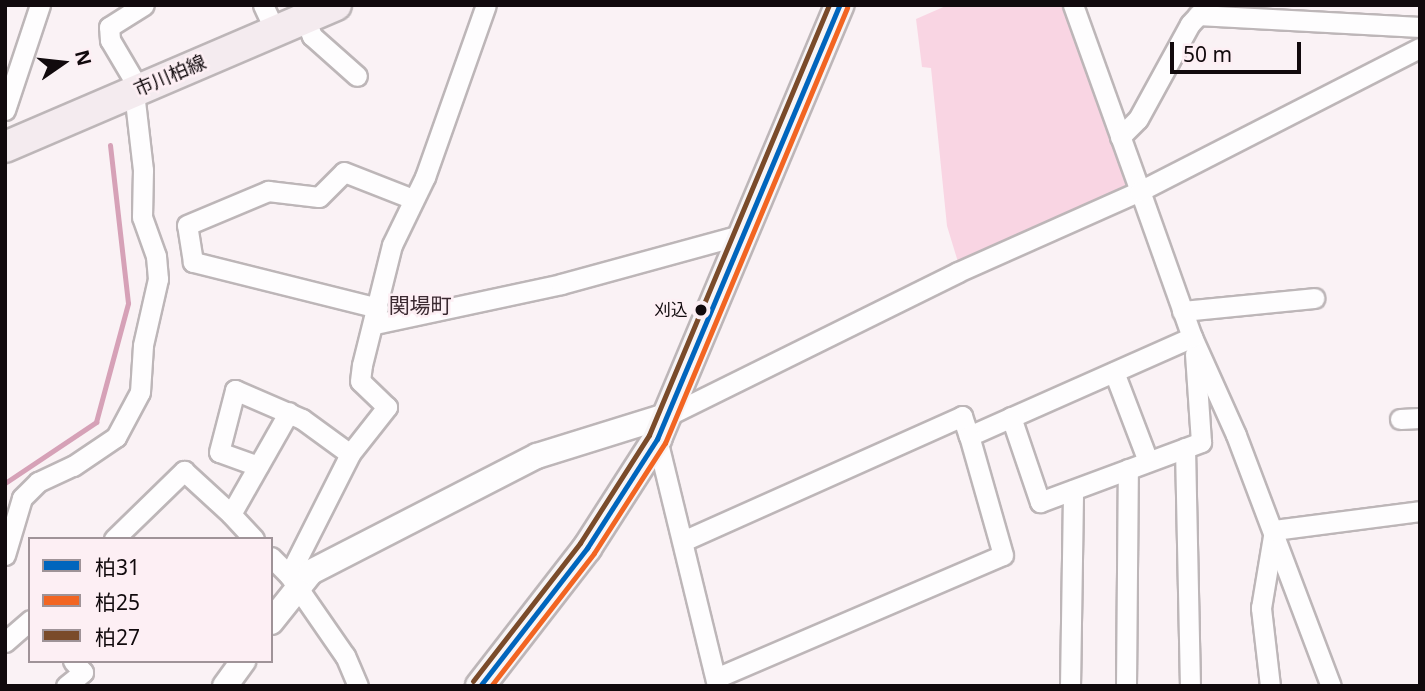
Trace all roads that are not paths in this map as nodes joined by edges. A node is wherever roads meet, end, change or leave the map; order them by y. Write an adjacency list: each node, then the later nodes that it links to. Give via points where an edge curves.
1 (40, 5): 14 (street)
2 (144, 5): 13 (street, via 109,27 110,40)
3 (336, 5): 9 (main road, 市川柏線)
4 (486, 5): 18 (street)
5 (839, 5): 19 (main road)
6 (1073, 5): 15 (street)
7 (1203, 10): 10 (street); 15 (street, via 1138,119)
8 (269, 18): 9 (main road, 市川柏線); 13 (main road, 市川柏線)
9 (305, 18): 12 (street, via 312,36)
10 (1420, 27)
11 (1420, 48): 17 (street)
12 (357, 76)
13 (136, 90): 16 (main road, 市川柏線); 43 (street, via 144,170 142,217 156,256 158,279 143,345 140,391 116,437 95,454 38,482 22,498)
14 (5, 110)
15 (1120, 137): 17 (street)
16 (5, 147)
17 (1140, 191): 21 (street); 29 (street, via 958,272)
18 (413, 199): 22 (street, via 392,246); 22 (street, via 344,172 319,197 268,191 187,225 193,262)
19 (744, 234): 22 (street, via 561,284); 29 (main road)
20 (1314, 298): 21 (street)
21 (1182, 311): 23 (street)
22 (377, 316): 32 (street, via 360,381 387,407)
23 (1193, 345): 24 (street); 31 (street, via 1200,442); 39 (street)
24 (1114, 372): 26 (street); 33 (street)
25 (289, 412): 32 (street); 34 (street); 34 (street, via 235,390 219,452)
26 (1011, 417): 30 (street); 36 (street, via 1040,502)
27 (1420, 418): 28 (street)
28 (1400, 419)
29 (663, 427): 42 (street); 45 (street, via 537,456); 51 (main road, via 587,548)
30 (969, 436): 42 (street, via 962,415); 52 (street, via 1003,555)
31 (1185, 448): 33 (street); 58 (street)
32 (350, 454): 45 (street)
33 (1149, 461): 35 (street)
34 (258, 466): 38 (street)
35 (1128, 469): 36 (street); 57 (street)
36 (1073, 490): 56 (street)
37 (1420, 511): 39 (street)
38 (231, 514): 40 (street, via 184,471); 41 (street)
39 (1274, 530): 59 (street, via 1261,608); 60 (street)
40 (116, 537)
41 (252, 537)
42 (683, 541): 52 (street)
43 (5, 555)
44 (273, 559): 45 (street)
45 (294, 580): 46 (street); 55 (street)
46 (273, 618)
47 (28, 622): 48 (street)
48 (5, 642)
49 (75, 663): 53 (street, via 83,672)
50 (242, 663): 54 (street)
51 (491, 681)
52 (716, 682)
53 (66, 686)
54 (225, 686)
55 (358, 686)
56 (1070, 686)
57 (1126, 686)
58 (1190, 686)
59 (1270, 686)
60 (1331, 686)

